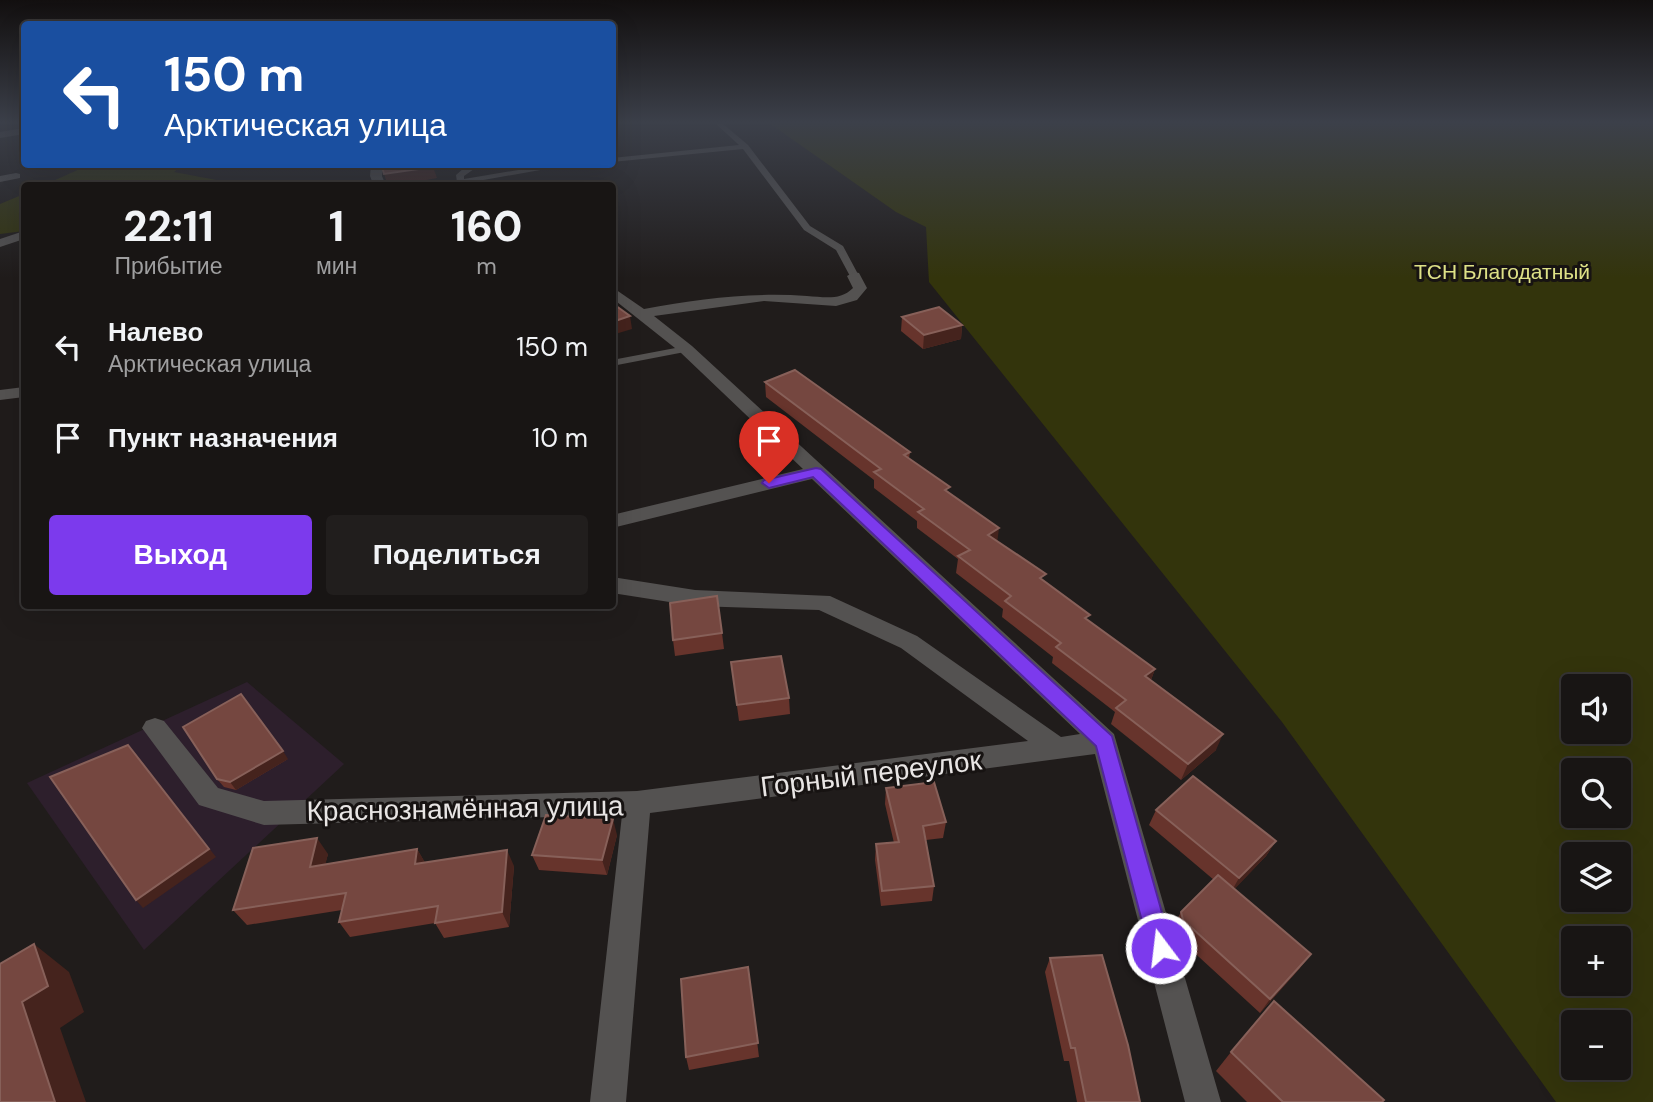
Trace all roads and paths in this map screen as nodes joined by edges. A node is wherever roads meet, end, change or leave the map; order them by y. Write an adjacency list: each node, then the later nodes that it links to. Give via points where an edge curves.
1 (461, 174): 6 (lane)
2 (507, 174): 6 (lane)
3 (766, 174): 9 (lane, via 807,228 840,248)
4 (16, 176): 5 (street)
5 (0, 178)
6 (461, 182)
7 (21, 236): 8 (street)
8 (0, 243)
9 (854, 276): 11 (street, via 860,288 852,297 836,302 764,297 695,303)
10 (616, 294): 11 (street)
11 (642, 314): 12 (street)
12 (686, 349): 13 (lane); 16 (street)
13 (616, 362)
14 (21, 392): 15 (street)
15 (0, 395)
16 (816, 472): 17 (street); 20 (street)
17 (616, 521)
18 (616, 586): 21 (street, via 695,598 822,602 909,642)
19 (155, 728): 22 (street, Краснознамённая улица, via 209,797 264,813)
20 (1105, 742): 21 (street, Горный переулок); 24 (street)
21 (1058, 749): 22 (street, Горный переулок)
22 (637, 803): 23 (street, Краснознамённая улица)
23 (608, 1102)
24 (1203, 1102)

